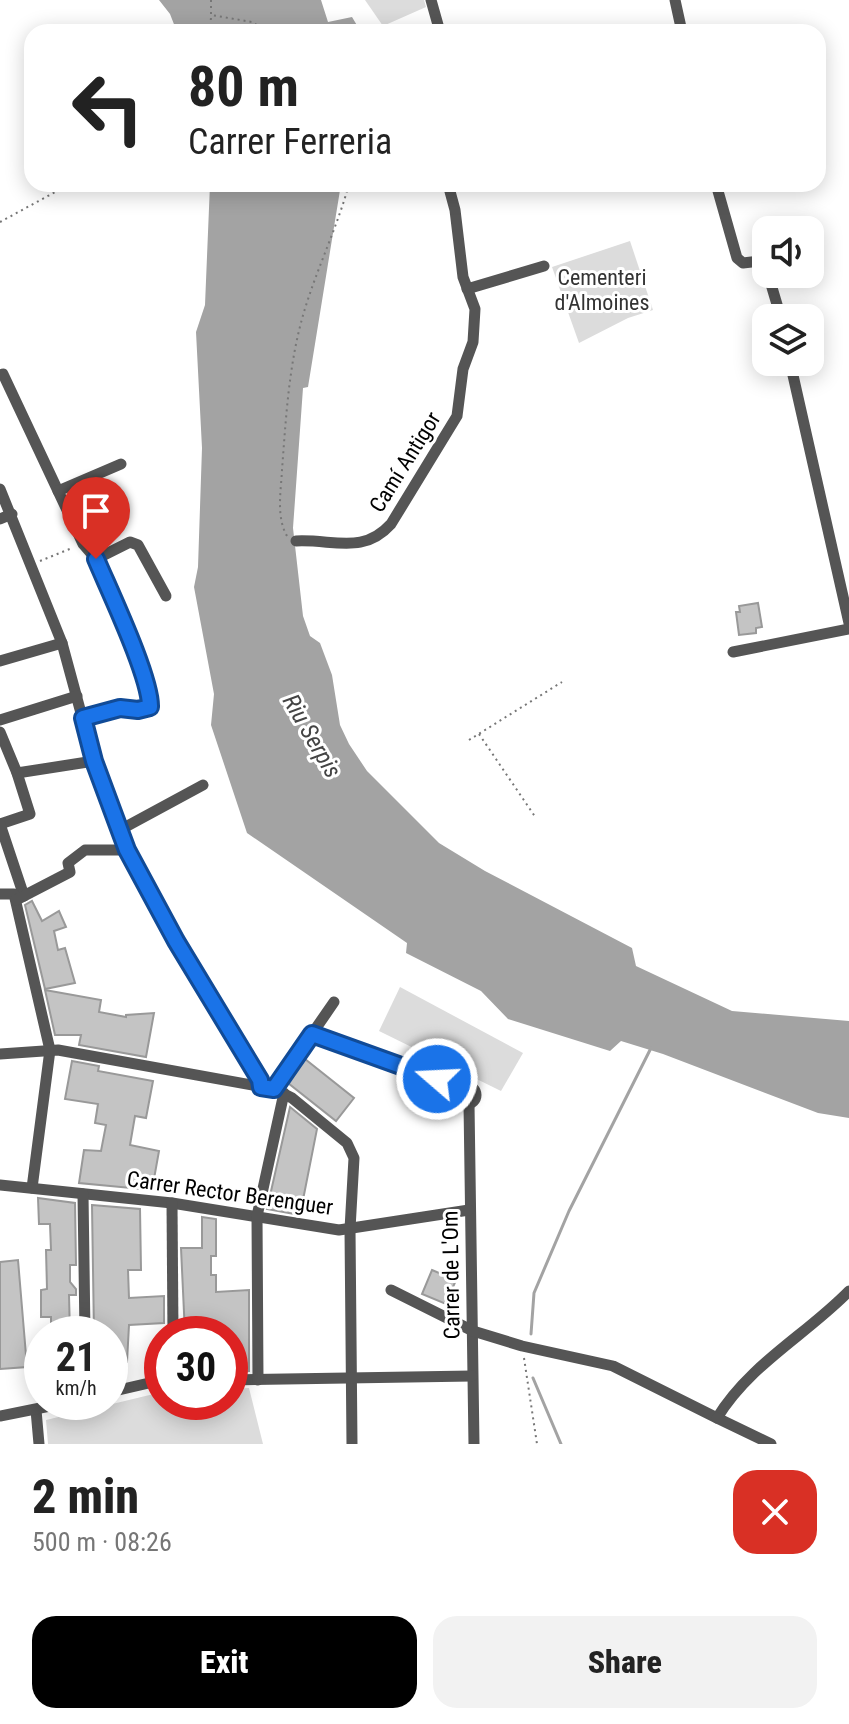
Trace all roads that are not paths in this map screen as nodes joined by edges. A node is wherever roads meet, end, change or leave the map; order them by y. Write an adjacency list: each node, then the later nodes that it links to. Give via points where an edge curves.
1 (431, 0): 3 (street)
2 (675, 0): 4 (street)
3 (438, 24)
4 (680, 24)
5 (450, 192): 9 (street, Camí Antigor)
6 (718, 192): 7 (street, via 737,258)
7 (752, 262)
8 (544, 266): 9 (street)
9 (467, 289): 17 (street, Camí Antigor, via 476,323 459,410 391,524 366,543)
10 (2, 375): 14 (street)
11 (793, 376): 20 (street)
12 (121, 464): 14 (street)
13 (0, 489): 15 (street)
14 (58, 491): 18 (street, via 83,544)
15 (12, 514): 16 (street); 21 (street)
16 (0, 519)
17 (296, 541)
18 (96, 559): 19 (street, via 130,542 138,545); 25 (street, via 142,671 150,707)
19 (166, 596)
20 (849, 626): 22 (street)
21 (62, 643): 23 (street); 24 (street)
22 (733, 652)
23 (0, 661)
24 (77, 696): 25 (street); 26 (street)
25 (83, 718): 28 (street)
26 (0, 720)
27 (0, 732): 29 (street)
28 (94, 761): 29 (street); 32 (street)
29 (17, 773): 31 (street, via 30,814)
30 (203, 785): 32 (street)
31 (0, 824): 35 (street)
32 (118, 831): 33 (street)
33 (127, 850): 35 (street, via 85,850 68,863 70,872); 40 (street, via 260,1080)
34 (0, 894): 35 (street)
35 (20, 898): 38 (street)
36 (334, 1002): 37 (street)
37 (312, 1034): 40 (street); 45 (street, Carrer de L'Om, via 460,1090 458,1097 469,1104)
38 (50, 1050): 39 (street); 40 (street); 42 (street)
39 (0, 1054)
40 (273, 1090): 46 (street); 47 (street, via 347,1143 354,1158)
41 (0, 1185): 42 (street, Carrer Rector Berenguer)
42 (32, 1188): 43 (street, Carrer Rector Berenguer)
43 (83, 1194): 44 (street, Carrer Rector Berenguer); 50 (street)
44 (172, 1203): 46 (street, Carrer Rector Berenguer); 51 (street)
45 (469, 1210): 47 (street, Carrer Rector Berenguer); 52 (street, Carrer de L'Om)
46 (257, 1216): 47 (street, Carrer Rector Berenguer); 56 (street)
47 (350, 1229): 54 (street)
48 (391, 1290): 52 (street)
49 (849, 1291): 59 (street, via 741,1384)
50 (85, 1316)
51 (173, 1316)
52 (473, 1331): 53 (street, Carrer de L'Om); 59 (street, via 613,1366)
53 (472, 1376): 54 (street); 63 (street, Carrer de L'Om)
54 (351, 1379): 56 (street); 62 (street)
55 (248, 1380): 56 (street)
56 (258, 1380)
57 (24, 1412): 58 (street)
58 (0, 1416)
59 (717, 1418): 64 (street)
60 (37, 1420): 61 (street)
61 (39, 1444)
62 (352, 1444)
63 (474, 1444)
64 (771, 1444)

